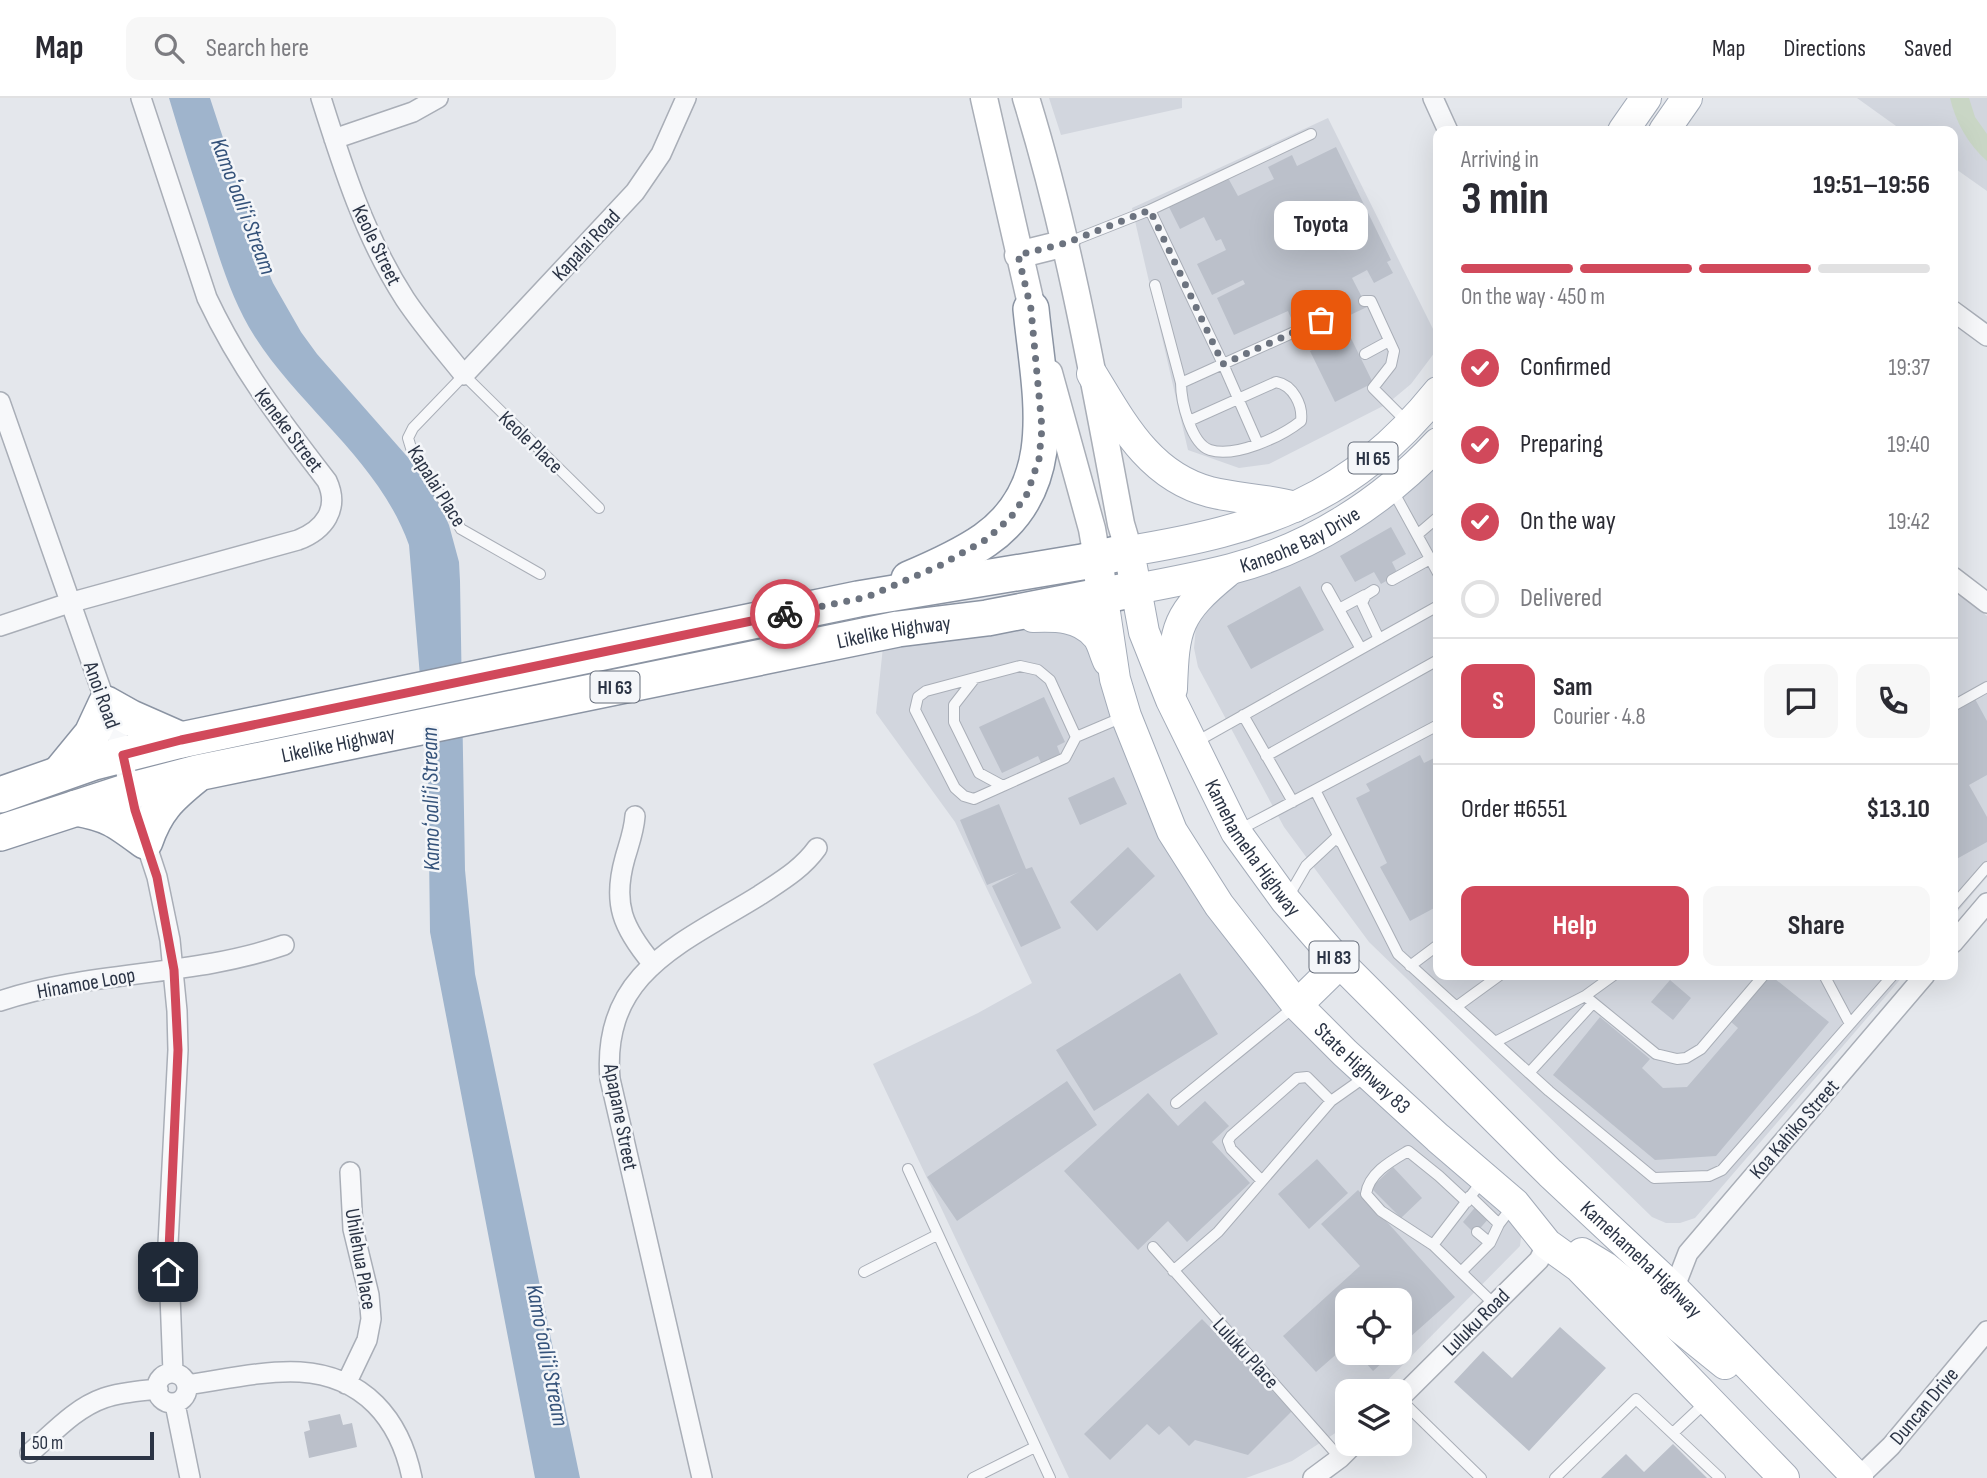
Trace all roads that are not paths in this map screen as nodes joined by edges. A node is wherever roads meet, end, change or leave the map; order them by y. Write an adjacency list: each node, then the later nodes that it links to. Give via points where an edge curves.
1 (141, 98): 53 (street, Keneke Street, via 222,328 256,387 327,481 332,507 318,530 298,540)
2 (321, 98): 14 (street, Keole Street)
3 (438, 98): 14 (street)
4 (685, 98): 28 (street, Kapalai Road, via 661,154 635,192)
5 (984, 98): 17 (main road, Kamehameha Highway)
6 (1026, 98): 16 (main road, Kamehameha Highway)
7 (1433, 98): 10 (street)
8 (1646, 98): 11 (main road)
9 (1687, 98): 12 (main road)
10 (1446, 126)
11 (1626, 126)
12 (1667, 126)
13 (1311, 134): 15 (lane)
14 (334, 139): 28 (street, Keole Street, via 364,223 390,274)
15 (1150, 210): 16 (lane); 26 (lane)
16 (1066, 243): 17 (main road); 27 (main road, Kamehameha Highway)
17 (1018, 255): 20 (main road, Kamehameha Highway)
18 (1155, 285): 29 (lane)
19 (1364, 301): 24 (lane, via 1371,301)
20 (1031, 309): 42 (main road, Kamehameha Highway, via 1092,529); 52 (highway, via 1042,428 1039,459 1027,494 999,528 973,548)
21 (1958, 315): 23 (street)
22 (1321, 320): 26 (lane)
23 (1987, 336)
24 (1390, 341): 25 (lane); 34 (lane, via 1394,358 1373,388)
25 (1365, 354)
26 (1223, 364): 29 (lane); 31 (lane)
27 (1092, 374): 39 (main road, via 1131,437 1173,476 1208,491); 42 (main road, Kamehameha Highway, via 1121,524)
28 (464, 375): 38 (lane, Keole Place); 46 (lane, Kapalai Place, via 413,428 408,438 411,449 461,529)
29 (1181, 383): 33 (lane, via 1181,400)
30 (1433, 398): 34 (main road, Kaneohe Bay Drive / HI 65)
31 (1239, 399): 33 (lane); 35 (lane); 35 (lane, via 1276,382 1285,383 1302,412 1301,421 1292,428)
32 (0, 402): 53 (street, Anoi Road)
33 (1189, 421): 35 (lane, via 1196,438 1208,449 1229,452)
34 (1410, 425): 39 (main road, Kaneohe Bay Drive / HI 65, via 1358,470)
35 (1258, 444)
36 (1433, 448): 37 (main road, Kaneohe Bay Drive / HI 65)
37 (1391, 488): 41 (lane); 45 (main road, Kaneohe Bay Drive / HI 65, via 1322,533)
38 (598, 508)
39 (1295, 508): 42 (main road, Kaneohe Bay Drive / HI 65, via 1223,533)
40 (1433, 521): 41 (lane)
41 (1417, 535): 43 (lane)
42 (1113, 555): 50 (main road, Kamehameha Highway / HI 83); 51 (main road, State Highway 83); 52 (highway, Likelike Highway / HI 63)
43 (1430, 559): 44 (lane); 47 (lane)
44 (1433, 564)
45 (1230, 569): 50 (main road, Kaneohe Bay Drive / HI 65); 65 (main road, via 1200,595 1182,619 1174,641)
46 (540, 574)
47 (1392, 580)
48 (1958, 581): 54 (street)
49 (1327, 588): 55 (lane)
50 (1136, 589): 51 (highway, Likelike Highway / HI 63); 65 (main road, Kamehameha Highway / HI 83, via 1144,632)
51 (1101, 595): 57 (highway, Likelike Highway / HI 63); 63 (main road, State Highway 83)
52 (867, 597): 72 (highway, Likelike Highway / HI 63)
53 (69, 603): 58 (street, Keneke Street); 67 (street, Anoi Road)
54 (1987, 603)
55 (1339, 609): 59 (lane, via 1370,592 1362,608); 60 (lane)
56 (1433, 609): 59 (lane)
57 (987, 618): 63 (main road, HI 83, via 1058,616 1077,620 1097,636); 77 (highway, Likelike Highway / HI 63, via 898,629)
58 (0, 626)
59 (1379, 639): 60 (lane)
60 (1361, 649): 68 (lane)
61 (1433, 663): 75 (lane)
62 (975, 677): 71 (lane, via 1020,666 1038,670 1050,680); 78 (lane, via 954,705 954,722 979,773); 78 (lane, via 926,691 918,697 915,710 955,788 964,796 974,799)
63 (1115, 679): 69 (main road, State Highway 83 / HI 83)
64 (1986, 689): 66 (lane)
65 (1171, 700): 73 (main road, Kamehameha Highway / HI 83)
66 (1958, 703)
67 (106, 704): 72 (highway); 74 (street, Anoi Road); 76 (highway, via 92,734)
68 (1243, 715): 73 (lane); 75 (lane)
69 (1126, 716): 71 (lane); 109 (main road, State Highway 83 / HI 83, via 1172,831 1219,905)
70 (1433, 727): 80 (lane)
71 (1076, 737): 78 (lane, via 1065,758)
72 (181, 740): 74 (highway, Likelike Highway / HI 63)
73 (1192, 744): 85 (main road, Kamehameha Highway / HI 83)
74 (123, 755): 76 (highway, Likelike Highway / HI 63); 79 (street, Anoi Road)
75 (1266, 756): 82 (lane)
76 (60, 773): 81 (highway, Likelike Highway / HI 63)
77 (197, 773): 79 (highway, Likelike Highway / HI 63); 87 (highway, via 162,805)
78 (1003, 786)
79 (132, 790): 83 (highway, Likelike Highway / HI 63); 87 (street, Anoi Road)
80 (1315, 790): 82 (lane); 88 (lane)
81 (0, 795)
82 (1293, 802): 85 (lane)
83 (76, 808): 86 (highway, Likelike Highway / HI 63); 87 (highway, via 118,820)
84 (635, 816): 97 (street, via 619,881 620,907 627,930)
85 (1236, 832): 92 (main road, Kamehameha Highway / HI 83)
86 (0, 833)
87 (145, 841): 100 (street, Anoi Road, via 159,887)
88 (1341, 844): 92 (lane, via 1336,838 1306,866); 99 (lane, via 1393,948)
89 (817, 848): 97 (street, Apapane Street, via 794,873)
90 (1987, 867): 91 (lane)
91 (1958, 900)
92 (1286, 901): 98 (main road, Kamehameha Highway / HI 83)
93 (1987, 903): 94 (street)
94 (1958, 937)
95 (284, 945): 100 (street, Hinamoe Loop, via 247,957)
96 (1433, 949): 99 (lane)
97 (653, 963): 152 (street, Apapane Street, via 634,983 618,1012 609,1045 610,1079)
98 (1340, 963): 109 (main road); 120 (main road, Kamehameha Highway / HI 83)
99 (1410, 966): 110 (lane)
100 (174, 970): 108 (street, Hinamoe Loop, via 86,979); 136 (street, Anoi Road, via 178,1050 168,1244)
101 (1493, 980): 110 (lane)
102 (1609, 980): 107 (lane)
103 (1760, 980): 107 (lane, via 1701,1049 1686,1058 1656,1054)
104 (1827, 980): 111 (lane)
105 (1885, 980): 111 (lane)
106 (1922, 980): 133 (street, Koa Kahiko Street, via 1688,1253)
107 (1589, 1000): 112 (lane); 113 (lane)
108 (0, 1001)
109 (1297, 1005): 114 (main road, State Highway 83 / HI 83); 116 (lane)
110 (1456, 1007): 112 (lane)
111 (1850, 1024): 113 (lane, via 1725,1167 1709,1176 1649,1176)
112 (1495, 1042): 113 (lane)
113 (1529, 1073)
114 (1369, 1075): 115 (lane); 117 (main road, State Highway 83 / HI 83)
115 (1331, 1101): 121 (lane); 121 (lane, via 1307,1077 1297,1078 1231,1136 1231,1149)
116 (1176, 1103)
117 (1428, 1149): 122 (main road, State Highway 83 / HI 83); 128 (lane, via 1408,1151 1386,1163 1367,1185 1366,1194 1381,1211)
118 (908, 1169): 125 (lane)
119 (351, 1172): 137 (street, Uhilehua Place, via 353,1229 371,1319 367,1340)
120 (1550, 1173): 127 (main road); 133 (main road, Kamehameha Highway / HI 83)
121 (1262, 1181): 130 (lane, via 1218,1232)
122 (1474, 1193): 123 (main road, State Highway 83 / HI 83); 128 (lane, via 1460,1218)
123 (1507, 1214): 126 (lane); 127 (main road, State Highway 83 / HI 83)
124 (1477, 1232): 126 (lane)
125 (937, 1235): 131 (lane); 146 (lane)
126 (1490, 1243): 132 (lane)
127 (1547, 1244): 134 (street, Luluku Road, via 1539,1260); 140 (main road, State Highway 83 / HI 83, via 1579,1267); 142 (main road, via 1567,1245 1605,1267 1714,1357)
128 (1433, 1245): 132 (lane)
129 (1153, 1247): 130 (lane, Luluku Place)
130 (1173, 1271): 145 (lane, Luluku Place)
131 (864, 1272)
132 (1461, 1272): 134 (lane)
133 (1674, 1289): 142 (main road, Kamehameha Highway / HI 83)
134 (1494, 1304): 138 (street, Luluku Road)
135 (1987, 1331): 160 (street, Duncan Drive, via 1891,1446)
136 (180, 1378): 137 (street, via 299,1372); 139 (street, via 163,1376); 141 (street, via 187,1395)
137 (346, 1384): 151 (street, via 373,1401 395,1427)
138 (1412, 1386)
139 (158, 1389): 141 (street, via 161,1399); 147 (street, via 117,1394 92,1403)
140 (1707, 1400): 144 (lane); 149 (main road, State Highway 83 / HI 83)
141 (175, 1404): 150 (street)
142 (1789, 1408): 160 (main road, Kamehameha Highway / HI 83)
143 (1412, 1410): 156 (lane)
144 (1673, 1433): 157 (lane, via 1636,1399); 158 (lane)
145 (1335, 1439)
146 (1035, 1447): 153 (lane); 154 (lane)
147 (30, 1453)
148 (1341, 1456): 155 (street)
149 (1778, 1472): 159 (main road)
150 (190, 1478)
151 (412, 1478)
152 (702, 1478)
153 (973, 1478)
154 (1050, 1478)
155 (1313, 1478)
156 (1481, 1478)
157 (1555, 1478)
158 (1720, 1478)
159 (1807, 1478)
160 (1857, 1478)

